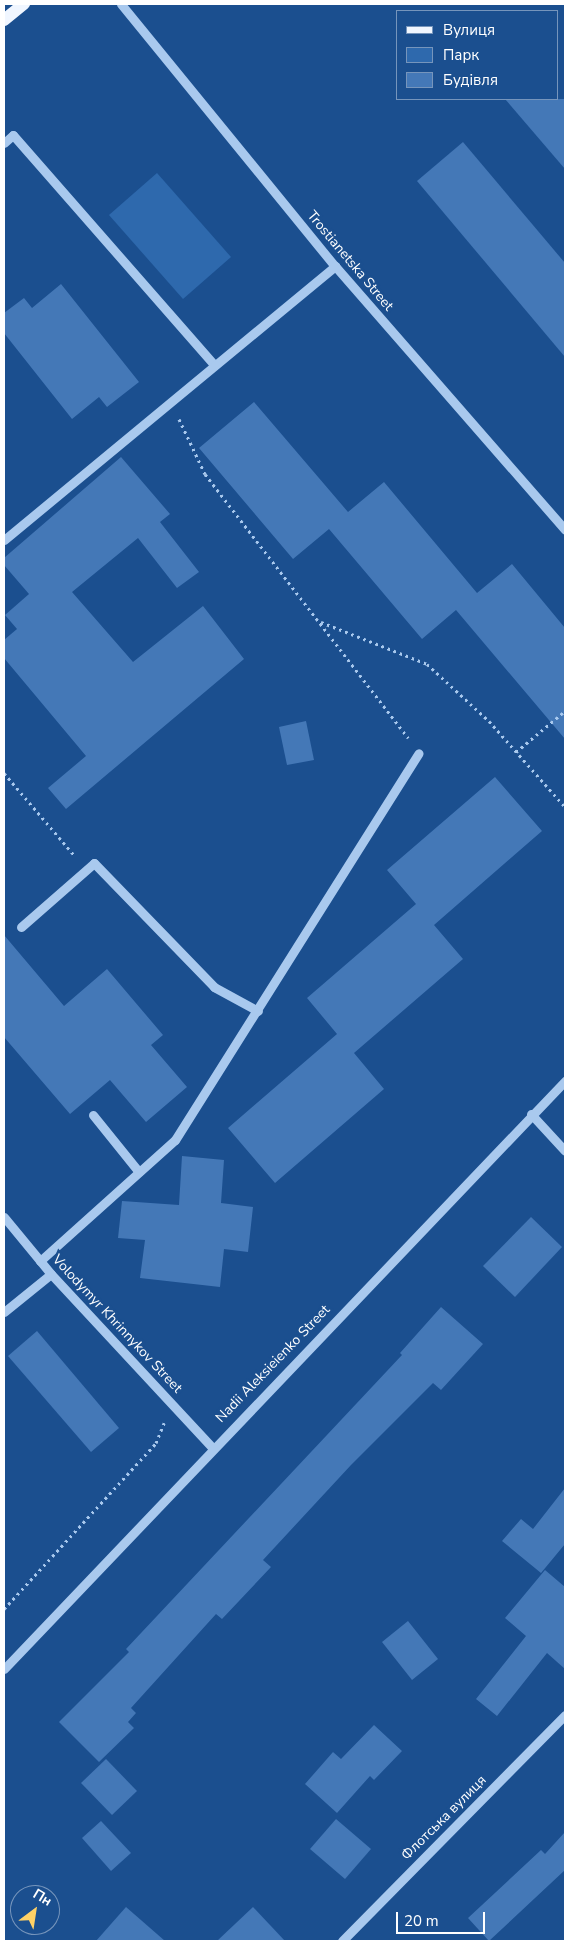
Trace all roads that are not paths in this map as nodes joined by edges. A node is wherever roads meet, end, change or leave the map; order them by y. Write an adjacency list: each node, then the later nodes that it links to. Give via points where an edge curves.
1 (24, 4): 3 (main road)
2 (121, 4): 5 (street, Trostianetska Street)
3 (4, 20)
4 (4, 142): 6 (street, via 13,135)
5 (335, 266): 6 (street); 7 (street, Trostianetska Street)
6 (214, 365): 8 (street)
7 (565, 530)
8 (4, 540)
9 (418, 753): 11 (street)
10 (22, 927): 11 (street, via 94,863 214,987)
11 (258, 1011): 16 (street, via 175,1140)
12 (565, 1081): 13 (street, Nadii Aleksieienko Street)
13 (531, 1114): 15 (street); 21 (street, Nadii Aleksieienko Street)
14 (93, 1115): 16 (street)
15 (565, 1151)
16 (139, 1172): 18 (street)
17 (4, 1217): 18 (street, Volodymyr Khrinnykov Street)
18 (40, 1261): 19 (street, Volodymyr Khrinnykov Street)
19 (51, 1274): 20 (street); 21 (street, Volodymyr Khrinnykov Street)
20 (4, 1312)
21 (212, 1447): 22 (street, Nadii Aleksieienko Street)
22 (4, 1669)
23 (565, 1715): 24 (street, Флотська вулиця)
24 (342, 1941)

